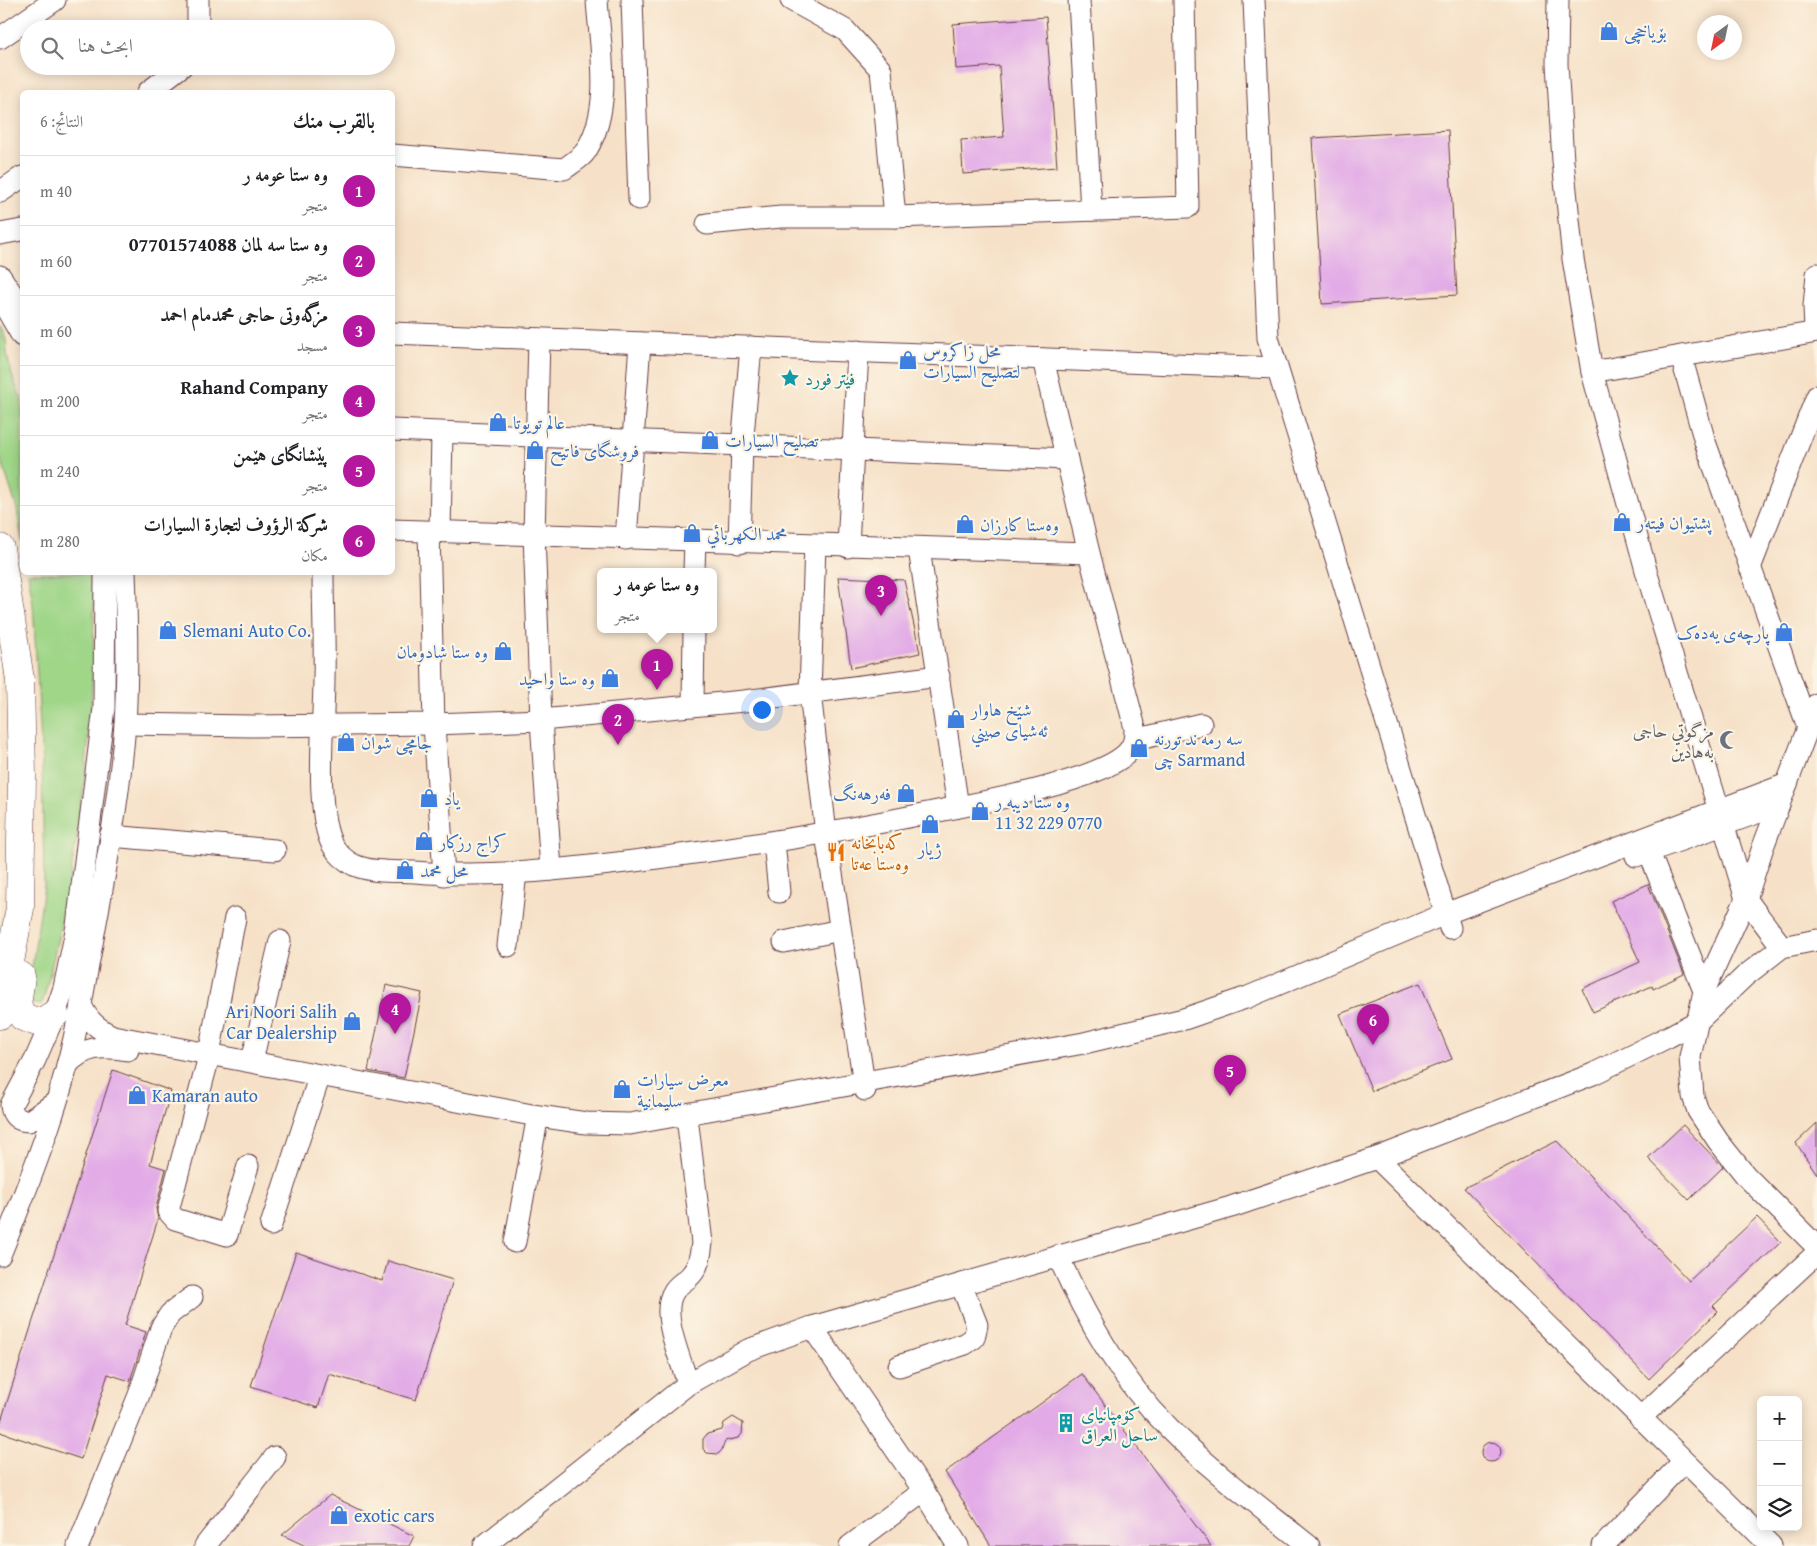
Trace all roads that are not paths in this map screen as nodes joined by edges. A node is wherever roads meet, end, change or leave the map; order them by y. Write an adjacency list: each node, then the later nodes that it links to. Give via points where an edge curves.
1 (55, 0): 10 (street)
2 (198, 0): 11 (street)
3 (596, 0): 16 (street, via 602,68 600,120 587,151 564,169)
4 (632, 0): 19 (street)
5 (790, 0): 21 (street, via 845,30 881,70)
6 (1079, 0): 20 (street)
7 (1184, 0): 20 (street, via 1188,207)
8 (1254, 0): 38 (street, via 1268,338)
9 (1558, 0): 39 (street, via 1557,64 1563,161 1573,259)
10 (26, 20)
11 (198, 20)
12 (20, 24): 13 (street)
13 (0, 38)
14 (170, 75): 15 (street)
15 (151, 90)
16 (395, 155)
17 (20, 179): 18 (street)
18 (0, 192)
19 (639, 199)
20 (1091, 210): 21 (street)
21 (896, 217): 22 (street, via 781,217)
22 (707, 224)
23 (20, 230): 24 (street)
24 (0, 234)
25 (1817, 274): 29 (street)
26 (0, 276): 28 (street)
27 (0, 298): 30 (street)
28 (20, 306)
29 (1816, 332): 36 (street)
30 (20, 333)
31 (395, 333): 32 (street)
32 (540, 339): 33 (street); 43 (street)
33 (640, 343): 34 (street); 44 (street)
34 (751, 347): 35 (street); 45 (street)
35 (858, 351): 37 (street); 46 (street)
36 (1681, 356): 39 (street); 60 (street, via 1705,442)
37 (1043, 359): 38 (street); 47 (street)
38 (1276, 368): 92 (street)
39 (1592, 372): 79 (street, via 1647,574)
40 (1817, 396): 60 (street)
41 (395, 430): 42 (street)
42 (442, 434): 43 (street); 49 (street)
43 (536, 438): 44 (street); 50 (street)
44 (634, 441): 45 (street); 51 (street)
45 (742, 446): 46 (street); 53 (street)
46 (852, 450): 47 (street); 55 (street)
47 (1067, 459): 58 (street)
48 (395, 530): 49 (street)
49 (434, 532): 50 (street); 72 (street)
50 (534, 535): 51 (street); 69 (street)
51 (626, 539): 52 (street)
52 (695, 541): 53 (street); 59 (street)
53 (739, 542): 54 (street)
54 (815, 545): 55 (street); 66 (street)
55 (848, 547): 57 (street)
56 (0, 548): 90 (highway, via 20,680)
57 (919, 549): 58 (street); 65 (street)
58 (1089, 553): 75 (street, via 1134,721)
59 (694, 568)
60 (1750, 568): 74 (street)
61 (105, 575): 101 (street, via 104,708 82,893 67,975)
62 (125, 575): 70 (street)
63 (323, 575): 71 (street)
64 (694, 633): 68 (street)
65 (939, 676): 66 (street); 78 (street)
66 (810, 692): 68 (street); 80 (street)
67 (1817, 704): 74 (street)
68 (693, 706): 69 (street)
69 (541, 720): 72 (street); 85 (street)
70 (125, 724): 71 (street); 81 (street)
71 (321, 724): 72 (street); 87 (street, via 326,826 336,850 353,864 368,868)
72 (434, 724): 87 (street)
73 (1201, 724): 75 (street)
74 (1808, 727): 76 (street)
75 (1135, 740): 78 (street, via 1119,759 1094,771)
76 (1787, 784): 77 (street); 79 (street)
77 (1779, 805): 79 (street); 89 (street)
78 (958, 807): 80 (street)
79 (1721, 817): 84 (street); 89 (street); 92 (street)
80 (826, 834): 82 (street); 93 (street)
81 (110, 836): 83 (street); 100 (street)
82 (774, 842): 85 (street); 88 (street)
83 (275, 850)
84 (1649, 852): 92 (street); 99 (street)
85 (551, 870): 86 (street)
86 (516, 872): 87 (street); 97 (street)
87 (444, 875)
88 (779, 892)
89 (1746, 899): 98 (street); 99 (street)
90 (20, 908): 101 (highway, via 26,941 17,1005 23,1016 34,1022 46,1021); 102 (highway)
91 (235, 918): 104 (street)
92 (1447, 921): 108 (street, via 1252,1008 1154,1034 1084,1043)
93 (840, 930): 96 (street); 108 (street)
94 (1817, 940): 98 (street)
95 (280, 941): 105 (street)
96 (784, 942)
97 (508, 946)
98 (1782, 947): 103 (street, via 1745,976)
99 (1704, 991): 103 (street)
100 (81, 1005): 104 (street, via 84,1014 97,1028 113,1036); 106 (street)
101 (55, 1014): 109 (street, via 11,1105 13,1115 29,1121)
102 (0, 1015)
103 (1698, 1021): 112 (street, via 1592,1074); 116 (street, via 1690,1057 1693,1096 1698,1111 1746,1176)
104 (207, 1059): 105 (street); 106 (street, via 104,1046 88,1049); 107 (street); 113 (street, via 168,1211 175,1219 227,1235)
105 (252, 1061): 111 (street)
106 (67, 1064): 109 (street)
107 (317, 1084): 111 (street); 114 (street)
108 (864, 1086): 110 (street)
109 (56, 1102): 118 (street, via 44,1143)
110 (695, 1120): 111 (street, via 608,1125); 124 (street, via 702,1243 700,1258 693,1274 670,1299 668,1316)
111 (533, 1122): 115 (street)
112 (1377, 1158): 119 (street, via 1231,1207); 125 (street)
113 (248, 1166)
114 (271, 1225)
115 (515, 1242)
116 (1817, 1247)
117 (1817, 1252): 125 (street)
118 (0, 1255)
119 (1058, 1256): 120 (street); 134 (street, via 1101,1341 1167,1427)
120 (961, 1284): 122 (street); 123 (street, via 977,1325 974,1338)
121 (192, 1297): 129 (street, via 170,1314 161,1328 139,1395)
122 (812, 1327): 124 (street, via 748,1350); 128 (street)
123 (899, 1366)
124 (688, 1384): 131 (street)
125 (1640, 1418): 127 (street)
126 (275, 1456): 130 (street)
127 (1684, 1461): 135 (street); 136 (street)
128 (924, 1491): 132 (street); 133 (street)
129 (78, 1546)
130 (205, 1546)
131 (484, 1546)
132 (850, 1546)
133 (958, 1546)
134 (1309, 1546)
135 (1603, 1546)
136 (1771, 1546)

